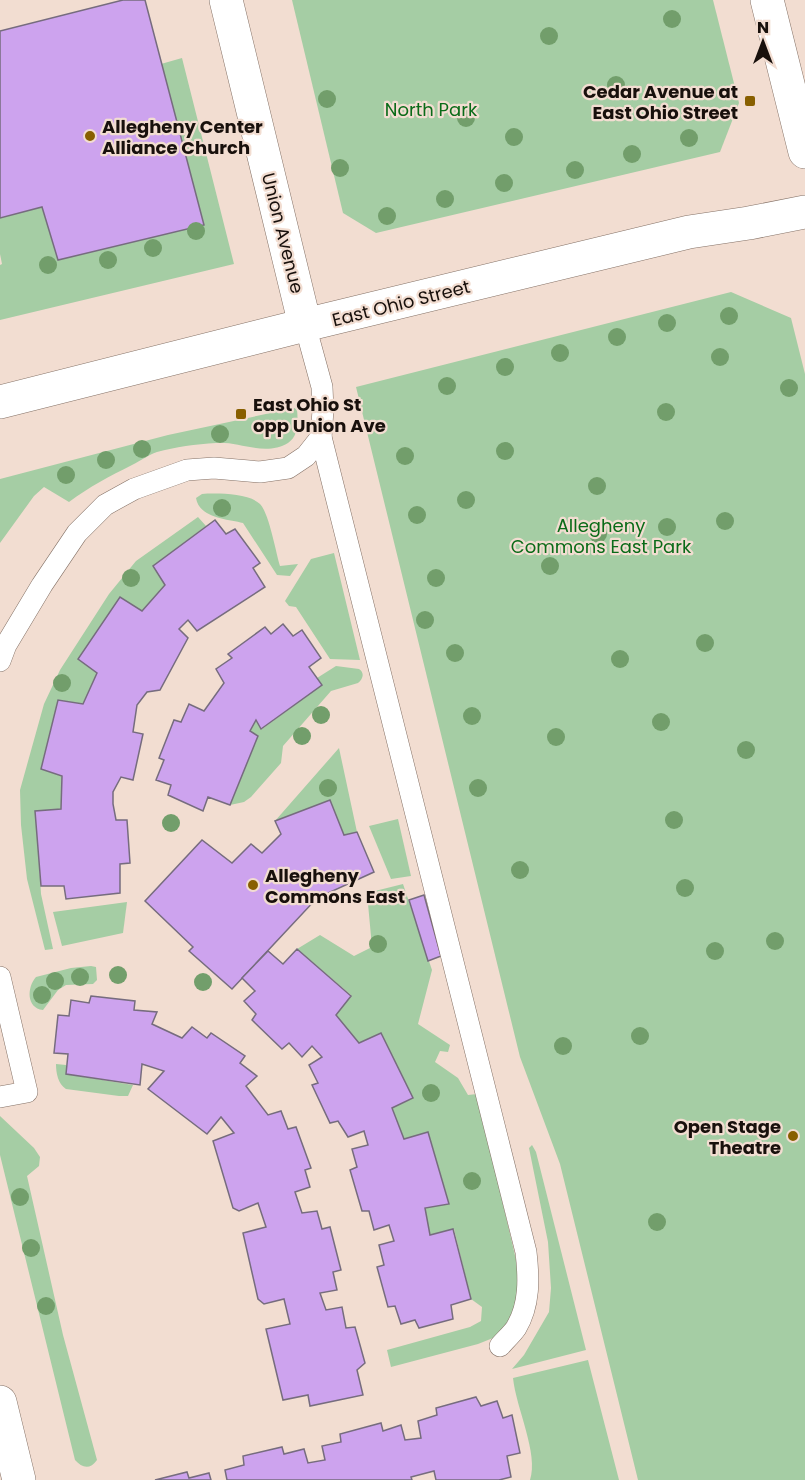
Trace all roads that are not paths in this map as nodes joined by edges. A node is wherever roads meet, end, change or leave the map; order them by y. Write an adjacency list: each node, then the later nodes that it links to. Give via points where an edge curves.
1 (226, 0): 5 (main road, Union Avenue)
2 (767, 0): 3 (main road)
3 (805, 152)
4 (805, 212): 5 (main road, East Ohio Street, via 689,232)
5 (305, 326): 6 (main road, East Ohio Street); 7 (lane, via 322,387)
6 (0, 402)
7 (321, 437): 8 (lane, via 306,456 288,468 260,472 187,470 134,489 105,505 77,533 42,585); 11 (lane, via 526,1252 526,1304 516,1328)
8 (0, 661)
9 (0, 977): 10 (lane, via 27,1092)
10 (0, 1097)
11 (500, 1346)
12 (0, 1402): 13 (main road)
13 (19, 1480)

